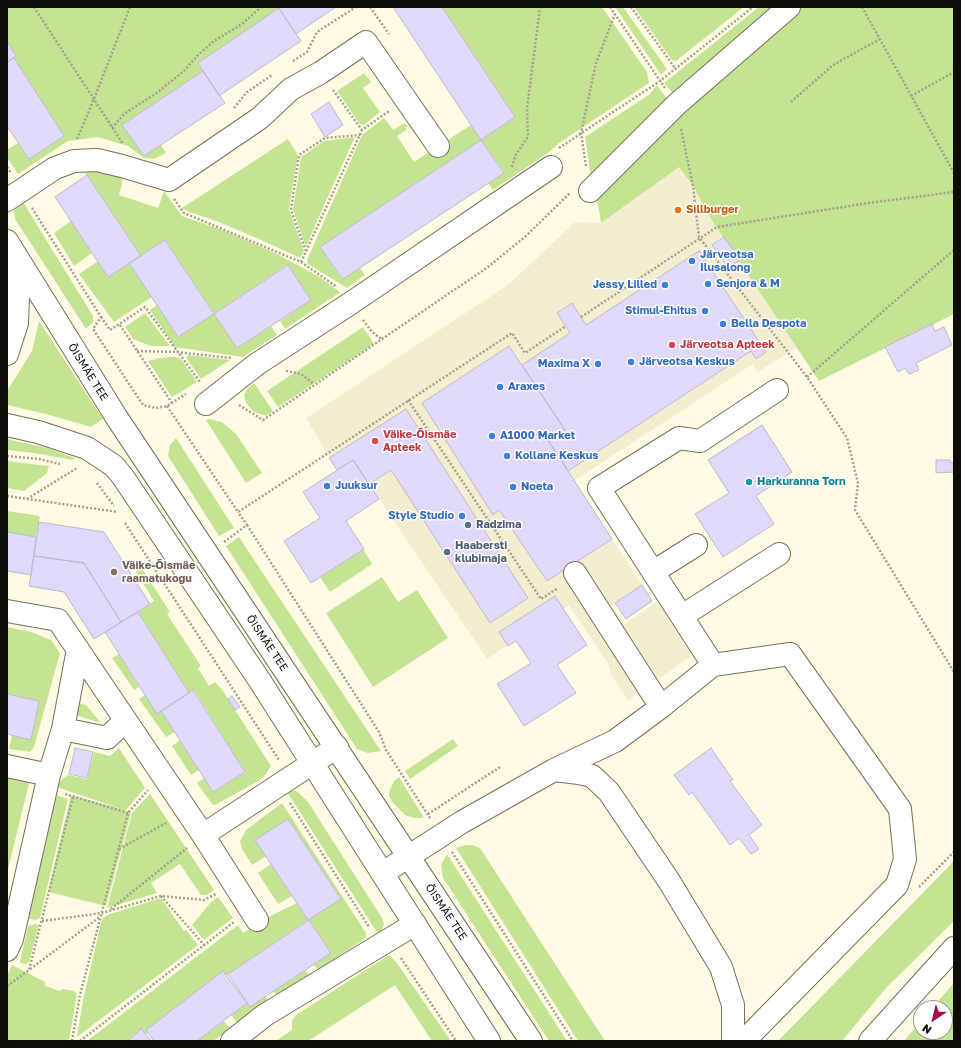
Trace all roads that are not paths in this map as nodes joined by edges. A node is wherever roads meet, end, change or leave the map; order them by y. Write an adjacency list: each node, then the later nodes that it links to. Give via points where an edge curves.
1 (789, 7): 4 (street)
2 (438, 146): 5 (street, via 366,42 292,90 260,118 169,180 97,160 74,161 55,168)
3 (553, 159): 9 (street, via 351,302)
4 (580, 192)
5 (14, 195)
6 (7, 242): 7 (street, via 16,272 18,296 17,323); 22 (street, ÕISMÄE TEE, via 117,418)
7 (7, 354)
8 (777, 390): 13 (street, via 700,441 679,438 599,488)
9 (205, 396)
10 (7, 425): 23 (street, via 87,448 114,466 185,567)
11 (696, 545): 13 (street)
12 (779, 554): 16 (street)
13 (653, 572): 16 (street)
14 (575, 573): 19 (street)
15 (7, 611): 17 (street, via 58,620)
16 (682, 616): 18 (street)
17 (78, 648): 20 (street); 21 (street)
18 (713, 664): 19 (street); 38 (street, via 790,654 900,809 905,859 897,885)
19 (661, 707): 25 (street, via 615,741)
20 (125, 721): 21 (street, via 107,738); 27 (street)
21 (63, 729): 26 (street)
22 (336, 747): 23 (street); 28 (street, ÕISMÄE TEE)
23 (313, 763): 27 (street); 29 (street)
24 (7, 766): 26 (street)
25 (554, 770): 28 (street, via 447,831); 37 (street, via 592,776 609,792 669,881 721,967 733,1005)
26 (48, 781): 32 (street)
27 (203, 835): 30 (street)
28 (409, 857): 29 (street); 36 (street, ÕISMÄE TEE)
29 (383, 873): 31 (street)
30 (254, 915)
31 (415, 924): 34 (street, via 265,1015); 35 (street)
32 (9, 942)
33 (954, 948): 39 (street)
34 (232, 1041)
35 (489, 1041)
36 (531, 1041)
37 (733, 1041)
38 (744, 1041)
39 (870, 1041)

